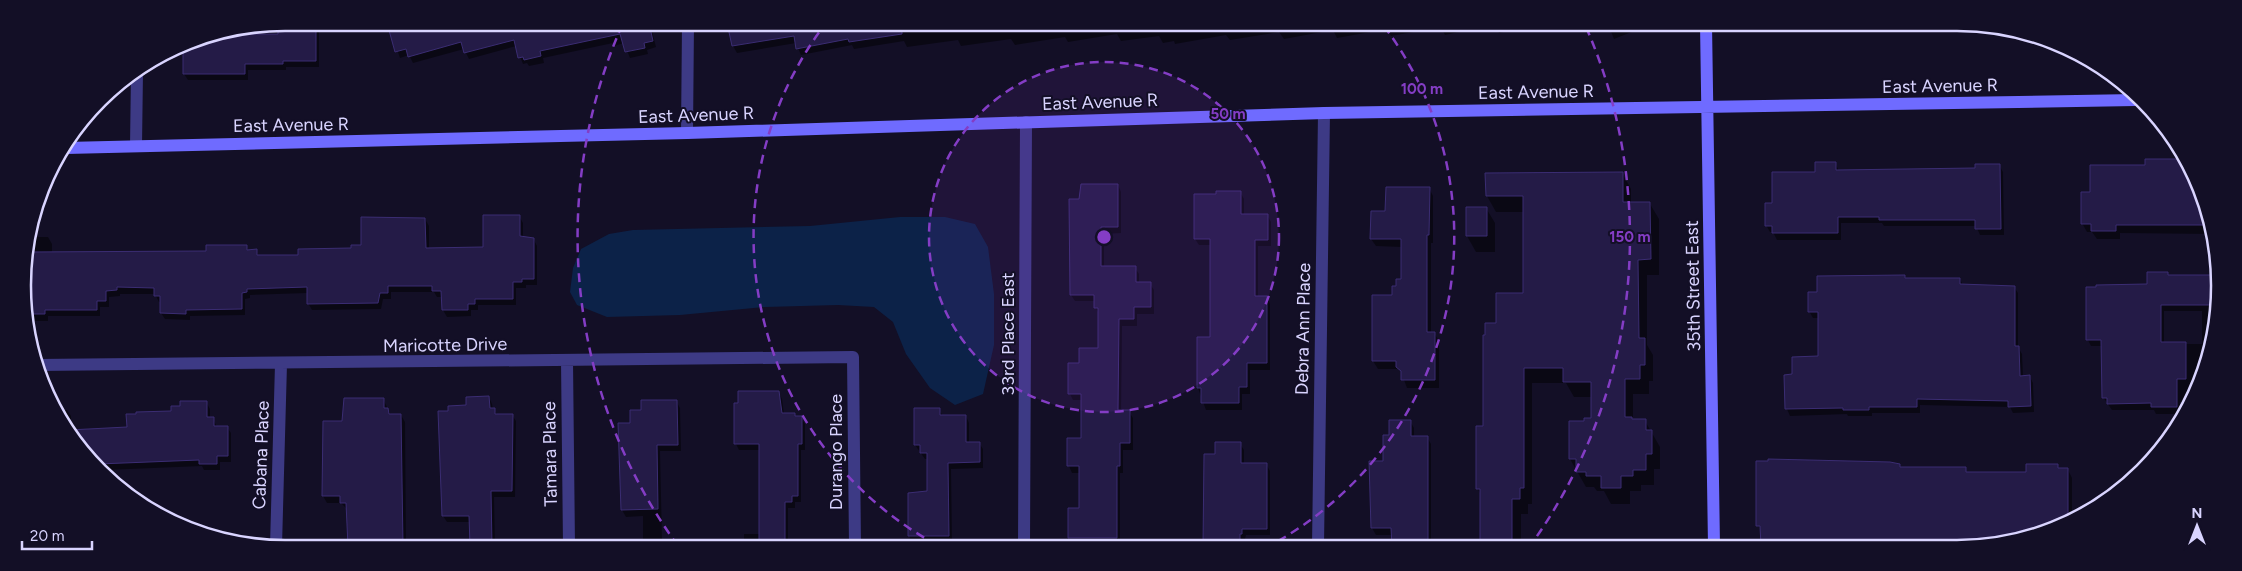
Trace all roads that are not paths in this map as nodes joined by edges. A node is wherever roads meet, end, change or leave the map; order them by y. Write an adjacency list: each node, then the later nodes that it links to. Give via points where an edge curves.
1 (688, 31): 8 (street)
2 (1706, 31): 5 (main road, 35th Street East)
3 (137, 79): 9 (street)
4 (2130, 100): 5 (main road, East Avenue R)
5 (1708, 107): 6 (main road, East Avenue R); 20 (main road, 35th Street East)
6 (1324, 113): 7 (main road, East Avenue R); 19 (street, Debra Ann Place)
7 (1026, 122): 8 (main road, East Avenue R); 18 (street, 33rd Place East)
8 (687, 133): 9 (main road, East Avenue R)
9 (136, 146): 10 (main road, East Avenue R)
10 (72, 148)
11 (853, 357): 12 (street, Maricotte Drive); 17 (street, Durango Place)
12 (567, 361): 14 (street, Maricotte Drive); 16 (street, Tamara Place)
13 (44, 364): 14 (street, Maricotte Drive)
14 (281, 364): 15 (street, Cabana Place)
15 (276, 539)
16 (569, 540)
17 (855, 540)
18 (1024, 540)
19 (1318, 540)
20 (1714, 540)

